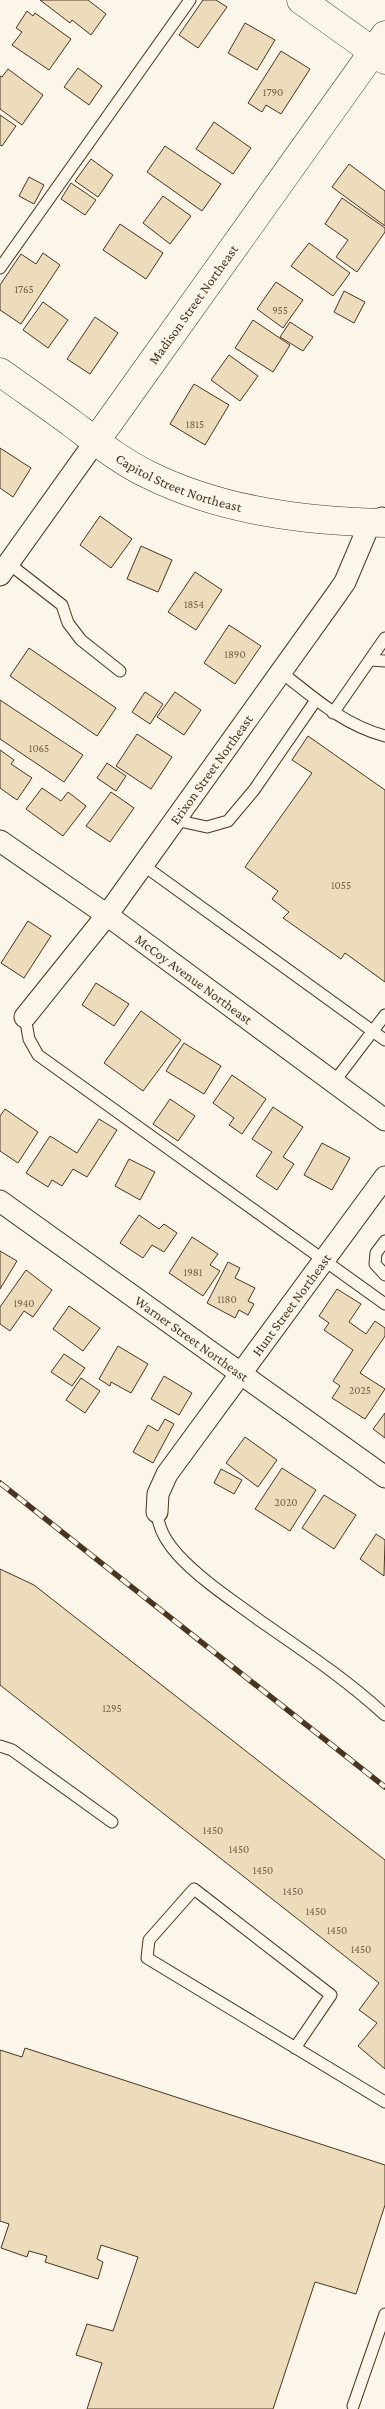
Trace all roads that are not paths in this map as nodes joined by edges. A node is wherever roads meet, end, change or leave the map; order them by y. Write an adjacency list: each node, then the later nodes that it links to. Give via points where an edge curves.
1 (190, 0): 4 (lane)
2 (311, 3): 3 (main road)
3 (381, 49): 6 (main road, Madison Street Northeast)
4 (0, 268)
5 (0, 372): 6 (main road, Capitol Street Northeast)
6 (95, 442): 7 (main road, Capitol Street Northeast, via 148,475 206,498 327,520); 8 (street, Madison Street Northeast)
7 (380, 521): 13 (street, Erixon Street Northeast, via 345,582)
8 (4, 569): 12 (lane, via 62,605 68,623 81,640)
9 (385, 638): 10 (lane)
10 (370, 660): 11 (lane); 15 (lane)
11 (385, 661)
12 (120, 671)
13 (281, 672): 14 (lane); 17 (street, Erixon Street Northeast)
14 (316, 700): 15 (lane); 17 (lane, via 254,790 228,821 208,827)
15 (333, 713): 16 (lane, via 366,731)
16 (385, 736)
17 (175, 820): 19 (street, Erixon Street Northeast)
18 (0, 841): 20 (street, McCoy Avenue Northeast)
19 (143, 865): 20 (street, Erixon Street Northeast); 23 (lane)
20 (107, 915): 22 (street, Erixon Street Northeast); 25 (street, McCoy Avenue Northeast)
21 (385, 1015): 23 (lane)
22 (25, 1017): 30 (lane, via 28,1040 38,1055)
23 (372, 1031): 24 (lane); 25 (lane)
24 (385, 1040)
25 (334, 1082): 26 (street, McCoy Avenue Northeast)
26 (385, 1120)
27 (385, 1177): 30 (street, Hunt Street Northeast)
28 (0, 1201): 33 (street, Warner Street Northeast)
29 (385, 1241): 31 (lane, via 376,1253 375,1264)
30 (324, 1260): 32 (lane); 33 (street, Hunt Street Northeast)
31 (385, 1275)
32 (385, 1304)
33 (242, 1374): 34 (street, Warner Street Northeast); 35 (street, Hunt Street Northeast, via 167,1474 158,1494)
34 (385, 1477)
35 (157, 1512): 36 (lane, via 157,1522 163,1534 179,1556 226,1596 360,1692)
36 (385, 1715)
37 (0, 1746): 38 (lane, via 12,1750)
38 (112, 1822)
39 (295, 2048): 39 (lane, via 147,1958 149,1940 194,1890 331,1995); 40 (lane)
40 (385, 2102)
41 (385, 2314): 42 (lane)
42 (353, 2407): 43 (lane)
43 (365, 2409)

